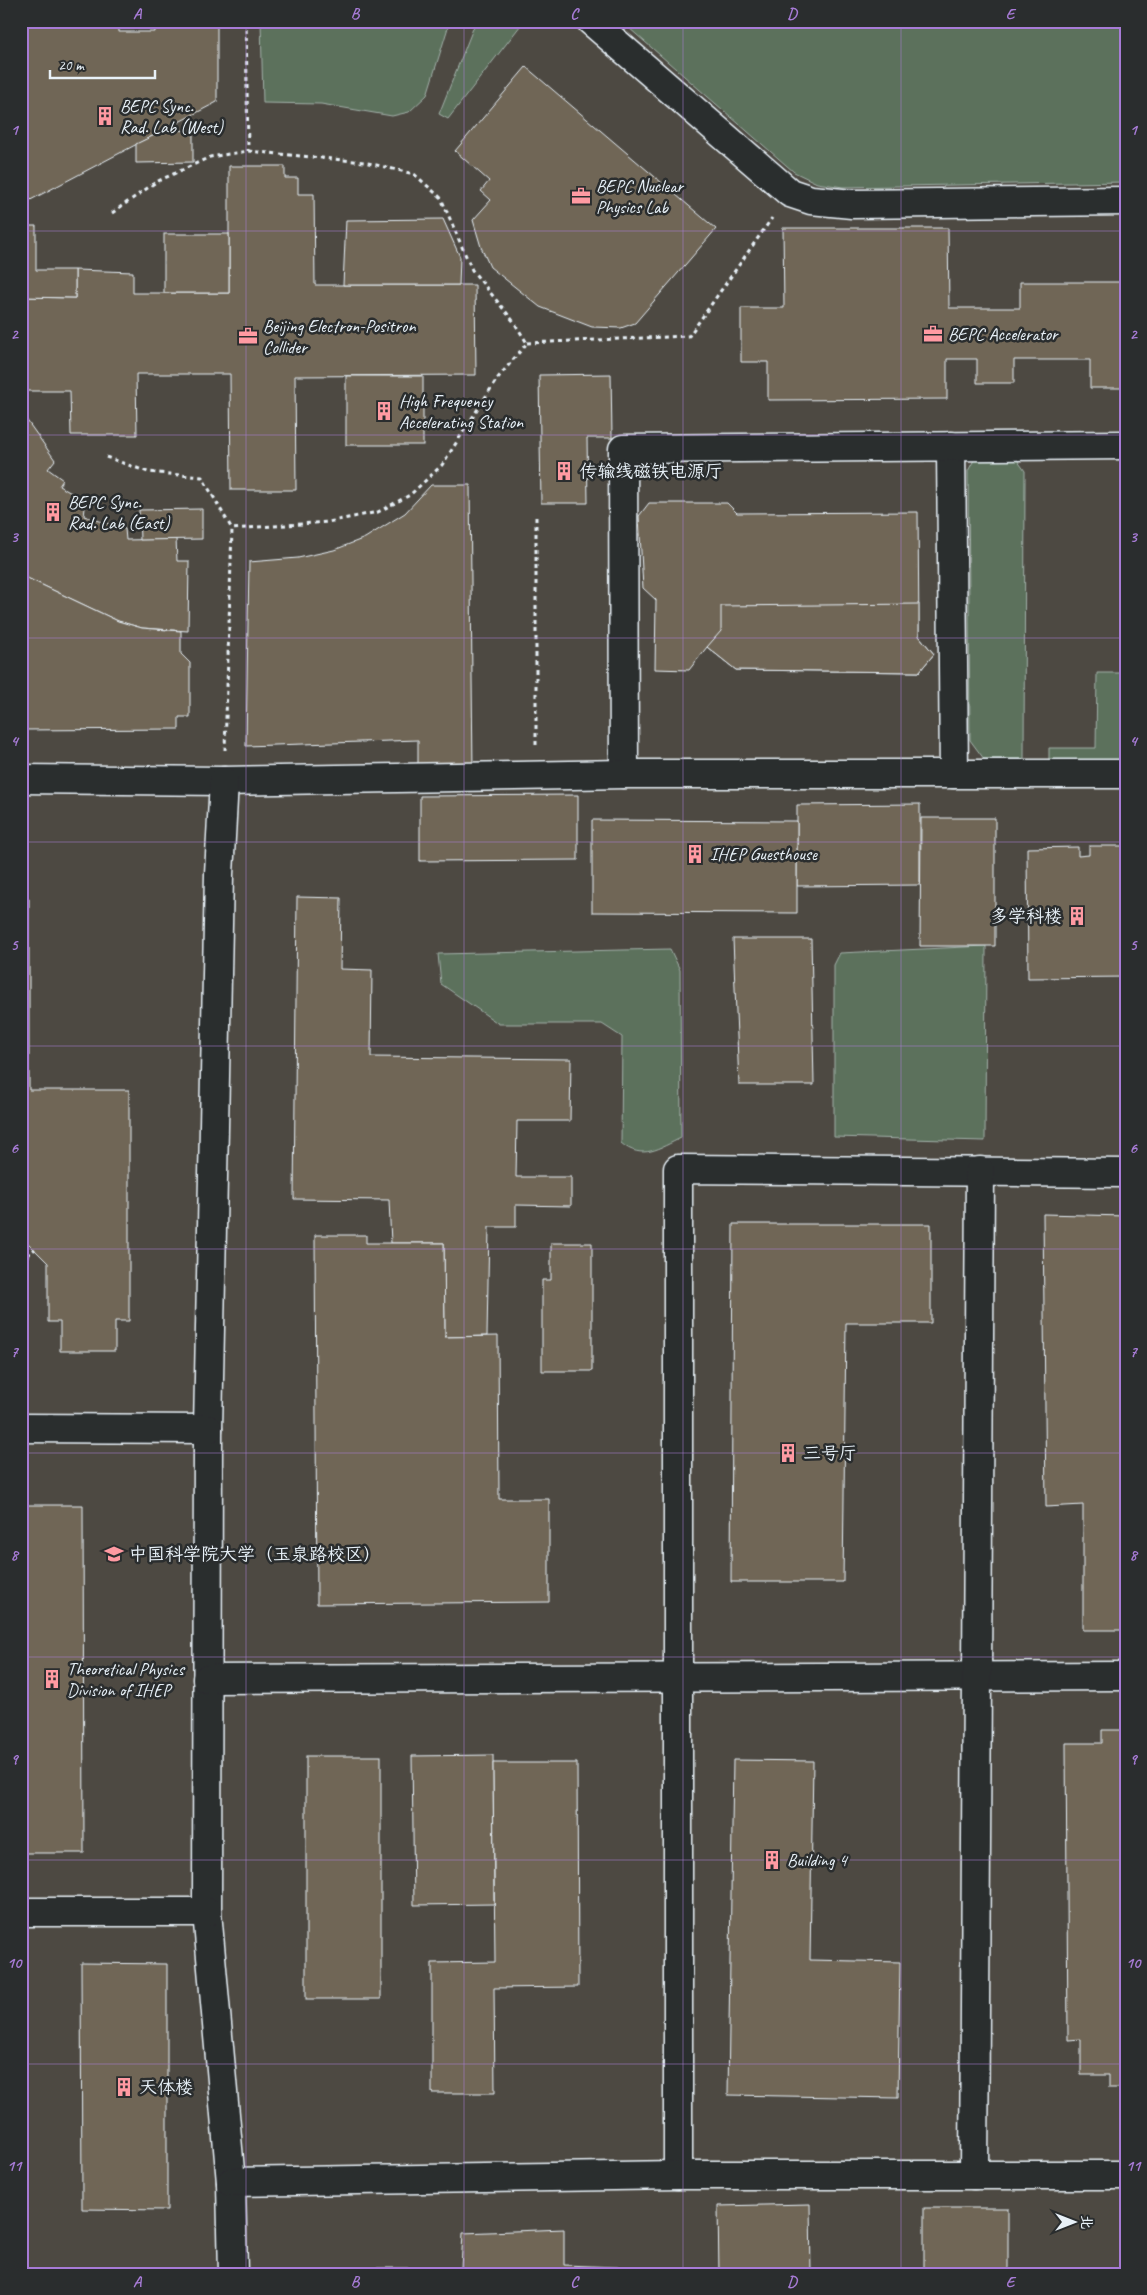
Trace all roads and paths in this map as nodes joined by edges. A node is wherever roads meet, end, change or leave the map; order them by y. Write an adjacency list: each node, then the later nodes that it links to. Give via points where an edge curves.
1 (246, 21): 3 (path)
2 (591, 21): 4 (street)
3 (248, 151): 6 (path, via 210,157 192,165 156,182); 7 (path, via 364,162 414,174 441,198 472,270)
4 (790, 193): 5 (street, via 811,200 852,204); 7 (path, via 689,336)
5 (1126, 201)
6 (112, 213)
7 (527, 343): 12 (path, via 498,379 442,464 410,494 378,512 328,522)
8 (1126, 445): 9 (street)
9 (951, 446): 13 (street, via 623,449); 14 (street)
10 (106, 457): 12 (path, via 148,472 202,477)
11 (536, 517): 16 (path)
12 (232, 530): 18 (path)
13 (624, 774): 14 (street); 16 (street)
14 (954, 774): 15 (street)
15 (1126, 774)
16 (536, 776): 18 (street)
17 (21, 779): 18 (street)
18 (224, 781): 24 (street, via 219,874)
19 (980, 1171): 20 (street); 25 (street); 27 (street, via 678,1169)
20 (1126, 1173)
21 (35, 1249): 22 (path)
22 (21, 1261)
23 (21, 1428): 24 (street)
24 (208, 1429): 28 (street)
25 (977, 1676): 26 (street); 27 (street); 32 (street)
26 (1126, 1676)
27 (678, 1677): 28 (street); 31 (street)
28 (207, 1679): 30 (street)
29 (21, 1912): 30 (street)
30 (207, 1912): 34 (street)
31 (678, 2175): 32 (street); 34 (street)
32 (974, 2175): 33 (street)
33 (1126, 2175)
34 (231, 2182): 35 (street)
35 (232, 2274)

